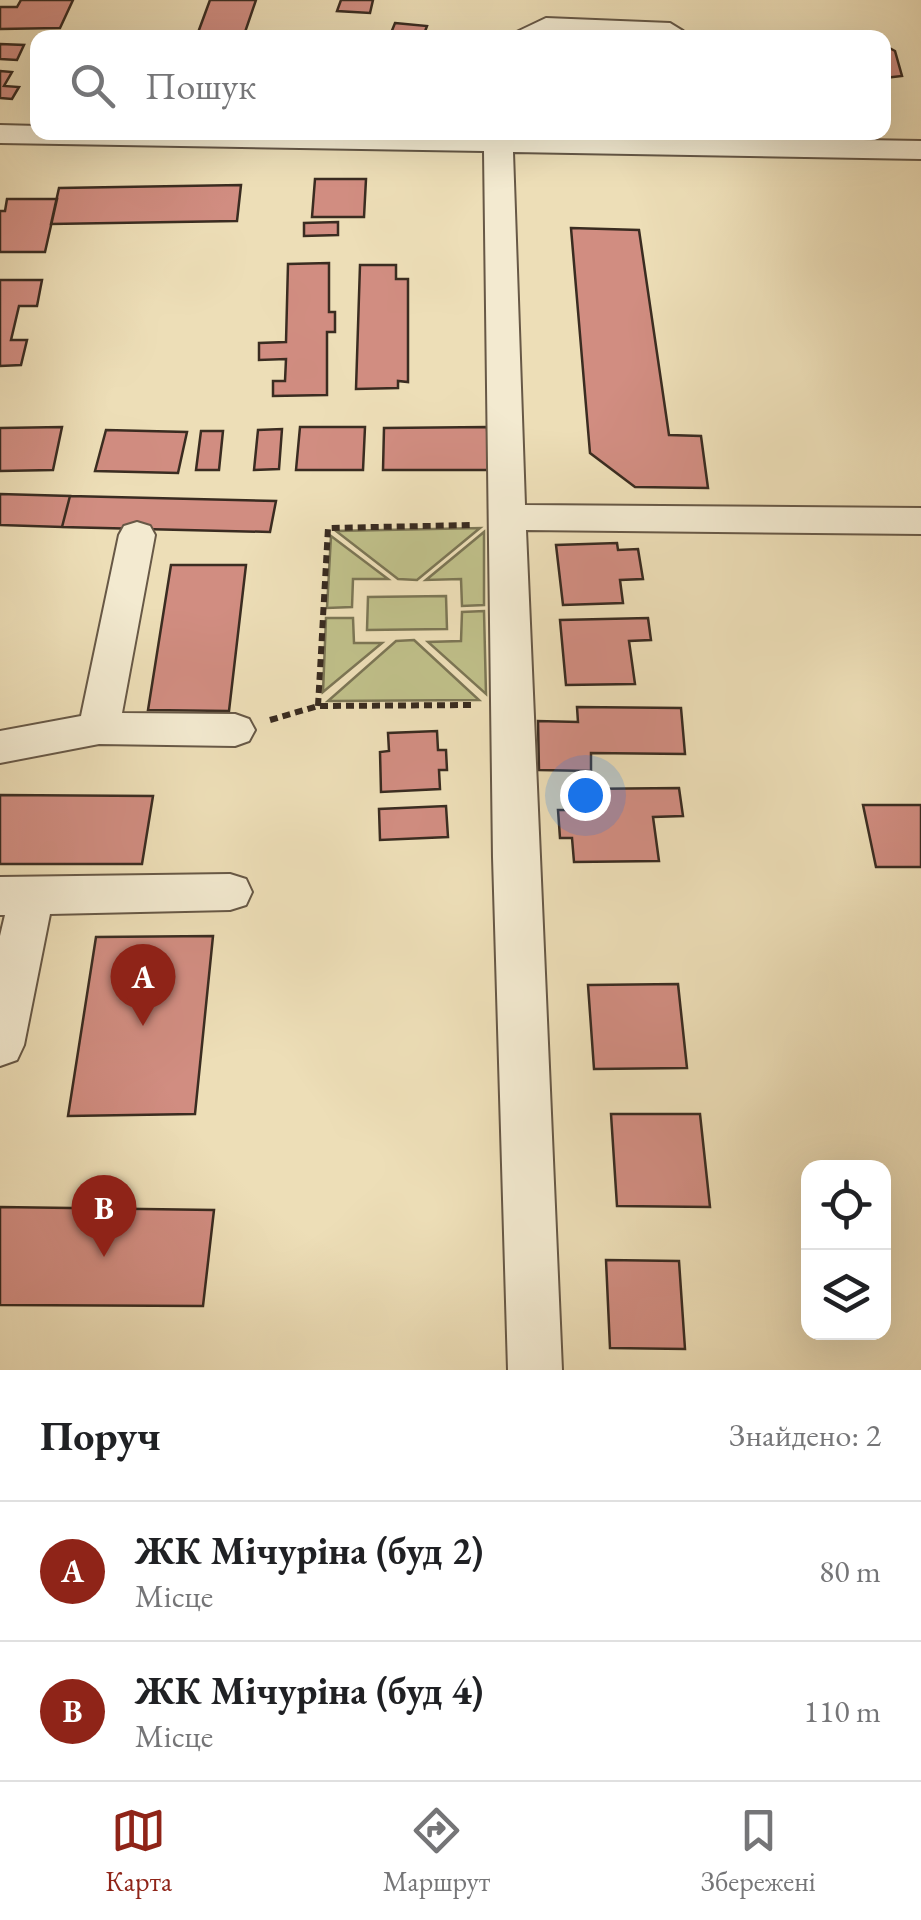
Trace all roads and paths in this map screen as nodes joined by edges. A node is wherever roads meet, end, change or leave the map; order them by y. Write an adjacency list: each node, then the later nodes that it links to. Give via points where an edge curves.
1 (537, 30): 2 (street)
2 (645, 30)
3 (0, 134): 4 (street)
4 (30, 134)
5 (476, 140): 8 (street)
6 (516, 140): 7 (street)
7 (921, 150)
8 (510, 521): 9 (street); 11 (street); 12 (path, via 328,528)
9 (921, 522)
10 (137, 536): 13 (street)
11 (512, 704): 12 (path); 19 (street)
12 (318, 706): 14 (path)
13 (99, 728): 14 (street); 15 (street)
14 (235, 730)
15 (0, 747)
16 (230, 892): 17 (street)
17 (15, 896): 18 (street)
18 (0, 1045)
19 (535, 1370)

